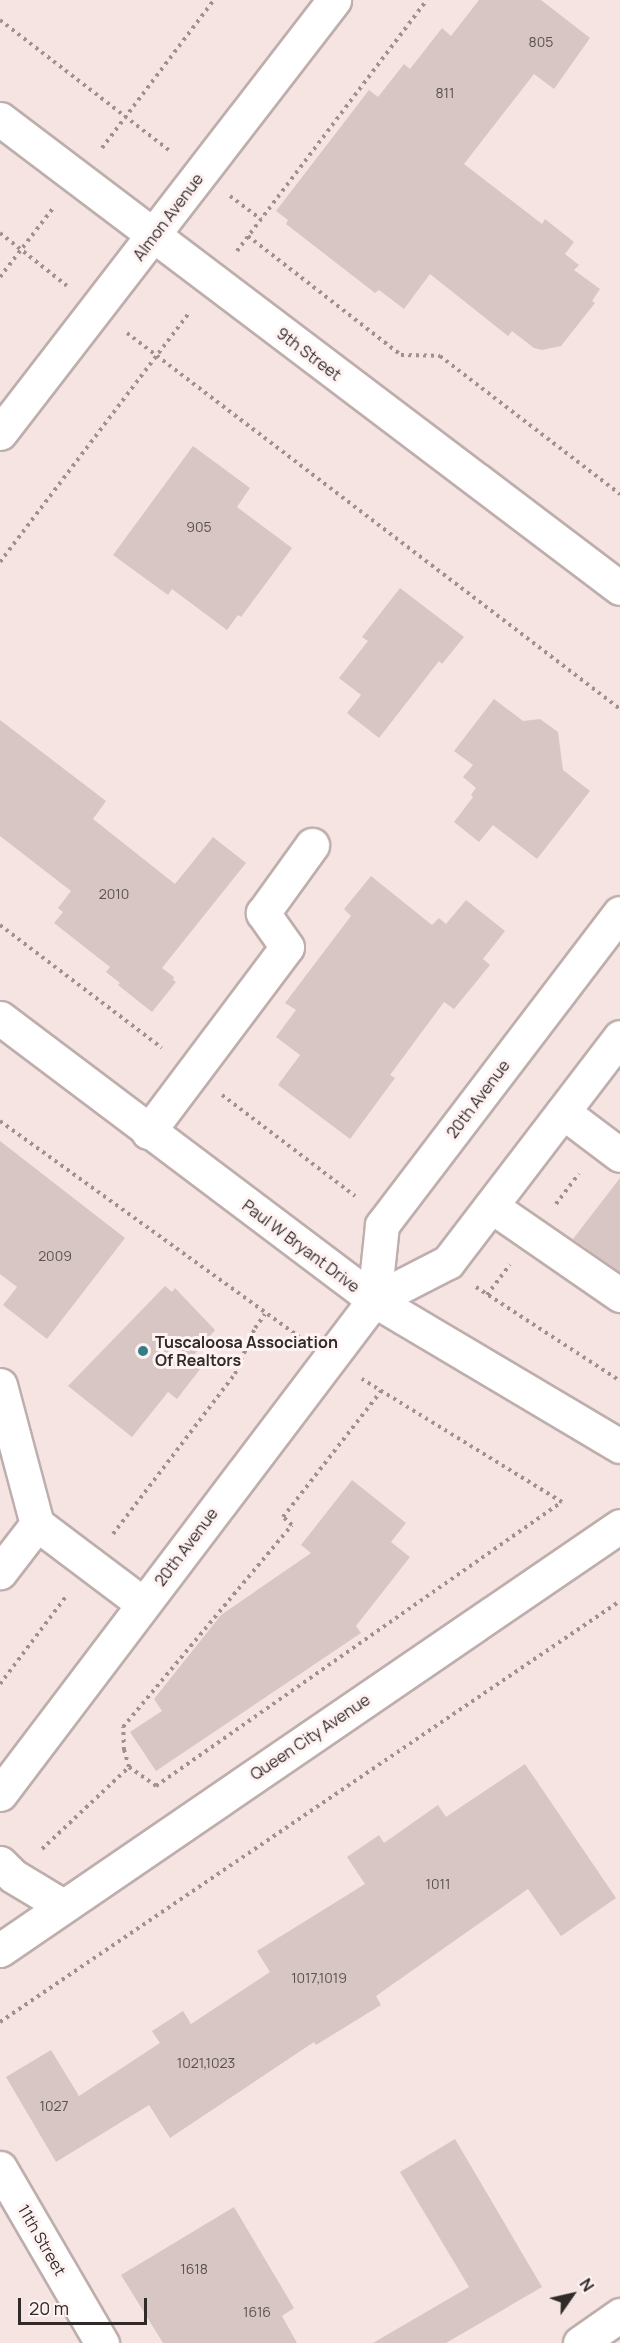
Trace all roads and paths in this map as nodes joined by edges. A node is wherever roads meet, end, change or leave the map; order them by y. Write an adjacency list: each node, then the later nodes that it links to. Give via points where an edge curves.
1 (214, 0): 4 (path)
2 (334, 0): 6 (street, Almon Avenue)
3 (0, 20): 4 (path)
4 (127, 117): 6 (path); 7 (path)
5 (0, 119): 7 (street, 9th Street)
6 (201, 174): 8 (path); 11 (street, Almon Avenue)
7 (77, 178): 11 (street, 9th Street); 12 (path)
8 (261, 219)
9 (0, 233): 12 (path)
10 (248, 236): 16 (path, via 401,356 440,356)
11 (153, 237): 14 (street, Almon Avenue); 17 (street, 9th Street)
12 (21, 249): 13 (path); 14 (path)
13 (0, 277)
14 (96, 310): 15 (street, Almon Avenue); 18 (path)
15 (0, 433)
16 (620, 494)
17 (620, 588)
18 (620, 709)
19 (312, 845): 24 (street, via 263,913 287,947)
20 (620, 913): 30 (street, 20th Avenue)
21 (0, 925): 24 (path)
22 (0, 1018): 27 (street, Paul W Bryant Drive)
23 (620, 1037): 25 (street, 20th Avenue)
24 (193, 1072): 27 (street); 30 (path)
25 (563, 1112): 28 (street); 29 (street, 20th Avenue)
26 (0, 1121): 34 (path)
27 (148, 1132): 33 (street, Paul W Bryant Drive)
28 (620, 1155)
29 (491, 1206): 31 (street, 20th Avenue); 32 (street)
30 (387, 1218): 33 (street, 20th Avenue, via 382,1225)
31 (446, 1264): 33 (street, 20th Avenue); 36 (path, via 490,1298)
32 (620, 1295)
33 (374, 1300): 35 (street, 20th Avenue); 39 (street, Paul W Bryant Drive)
34 (266, 1314): 35 (path); 42 (path, via 255,1328 236,1374)
35 (329, 1358): 38 (path); 45 (street, 20th Avenue)
36 (620, 1381)
37 (0, 1385): 40 (street)
38 (381, 1391): 47 (path, via 284,1517 292,1525 123,1727); 47 (path, via 562,1502 156,1786)
39 (620, 1446)
40 (37, 1524): 42 (street); 43 (street)
41 (620, 1526): 50 (street, Queen City Avenue)
42 (90, 1565): 45 (street); 46 (path)
43 (0, 1572)
44 (620, 1600): 52 (path)
45 (143, 1604): 48 (street, 20th Avenue)
46 (0, 1684)
47 (129, 1767): 49 (path)
48 (0, 1794)
49 (6, 1870): 50 (street)
50 (63, 1906): 51 (street, Queen City Avenue)
51 (0, 1950)
52 (0, 2022)
53 (0, 2168): 55 (street, 11th Street)
54 (620, 2315): 56 (street)
55 (102, 2343)
56 (580, 2343)

